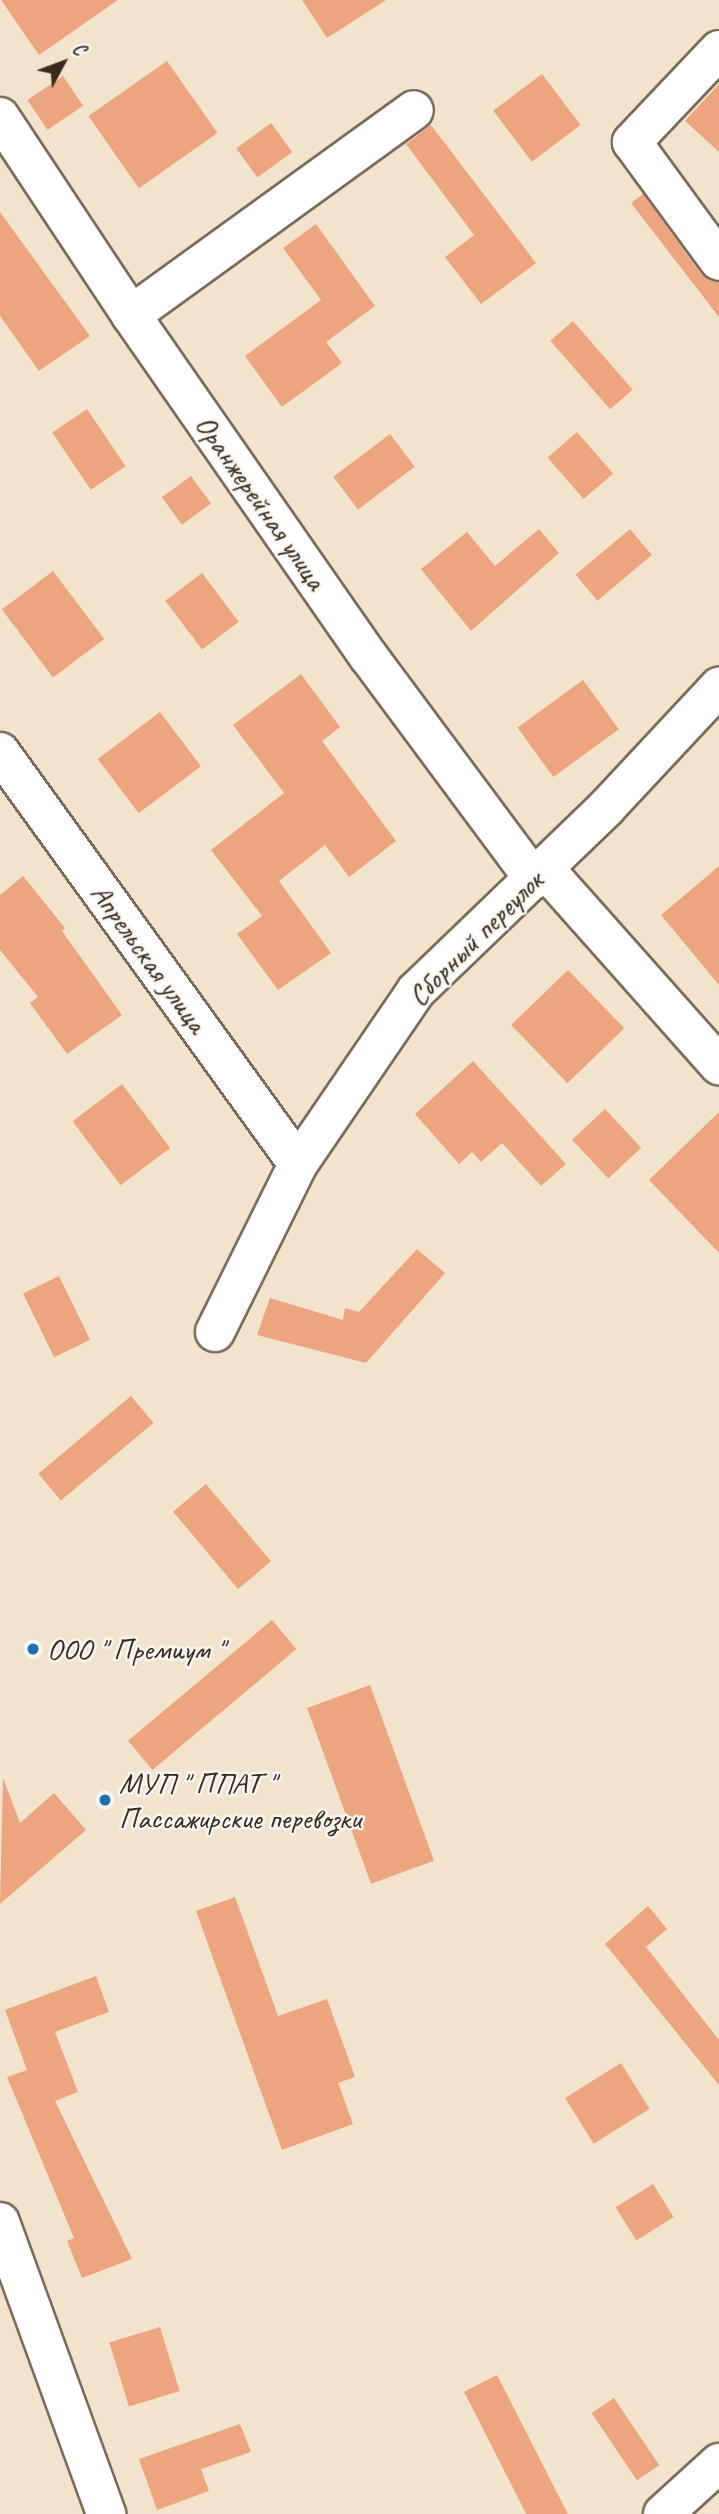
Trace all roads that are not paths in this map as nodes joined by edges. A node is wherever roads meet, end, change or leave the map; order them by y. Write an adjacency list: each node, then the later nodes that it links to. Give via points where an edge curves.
1 (719, 50): 4 (street, via 632,142)
2 (414, 110): 5 (street)
3 (0, 117): 5 (street, Оранжерейная улица)
4 (719, 261)
5 (131, 315): 8 (street, Оранжерейная улица, via 369,657)
6 (719, 687): 8 (street, Сборный переулок)
7 (0, 752): 10 (street, Апрельская улица)
8 (539, 874): 9 (street, Оранжерейная улица); 10 (street, Сборный переулок, via 416,991)
9 (719, 1065)
10 (298, 1164): 11 (street, Сборный переулок)
11 (215, 1332)
12 (0, 2222): 14 (street)
13 (719, 2463): 15 (street)
14 (106, 2514)
15 (663, 2514)

